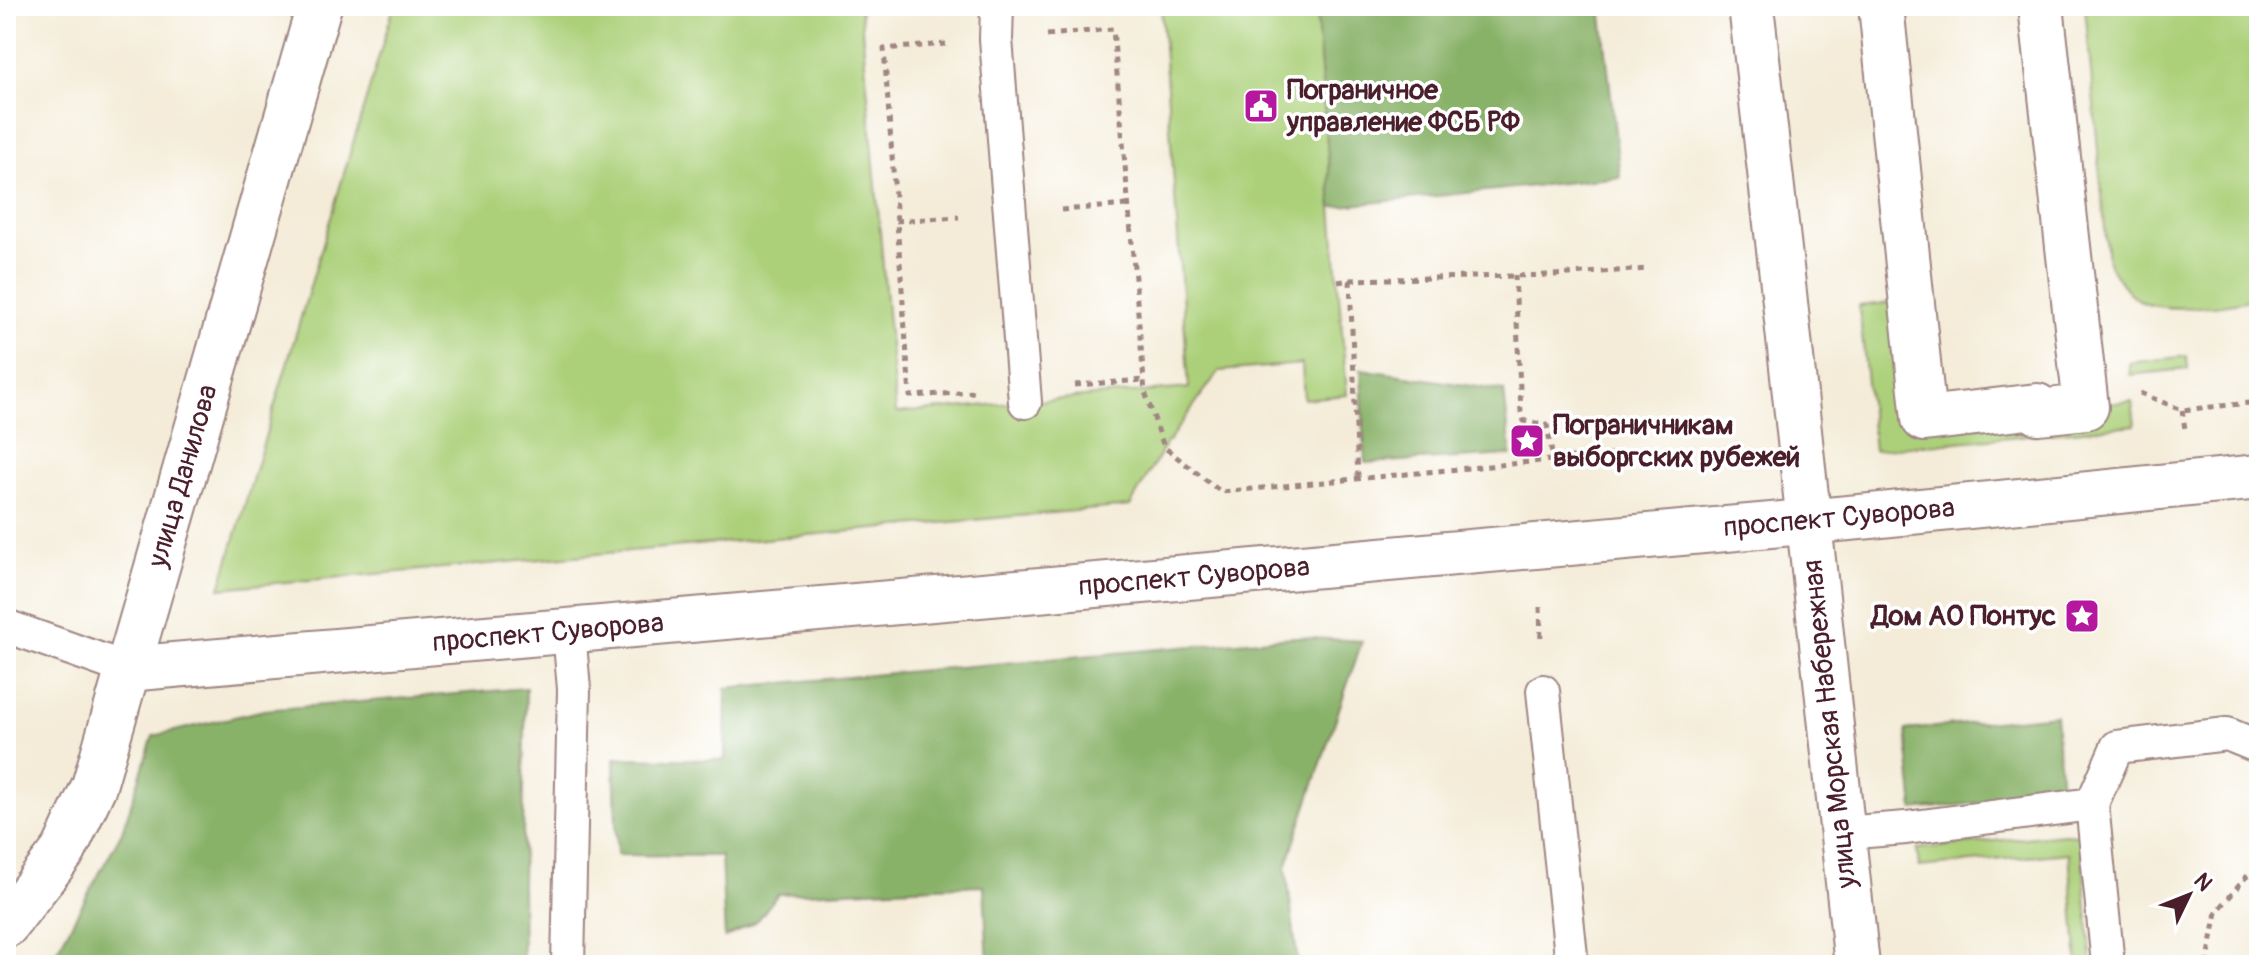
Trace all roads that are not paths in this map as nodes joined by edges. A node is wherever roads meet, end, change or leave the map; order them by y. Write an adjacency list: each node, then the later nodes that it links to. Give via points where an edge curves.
1 (319, 6): 11 (street, улица Данилова)
2 (997, 6): 6 (lane)
3 (1751, 6): 8 (street, улица Морская Набережная)
4 (1881, 6): 5 (street, via 1924,419 2037,406 2038,412 2086,407)
5 (2041, 6)
6 (1024, 396)
7 (2259, 477): 8 (street, проспект Суворова)
8 (1808, 521): 10 (street, проспект Суворова); 15 (street, улица Морская Набережная)
9 (6, 626): 11 (lane)
10 (569, 632): 11 (street, проспект Суворова); 17 (lane, via 574,689)
11 (127, 669): 16 (street, улица Данилова, via 94,786 64,850)
12 (1543, 691): 18 (lane)
13 (2259, 747): 14 (lane, via 2227,734 2117,747)
14 (2092, 804): 15 (lane); 20 (lane)
15 (1842, 833): 19 (street, улица Морская Набережная)
16 (6, 925)
17 (568, 965)
18 (1572, 965)
19 (1857, 965)
20 (2108, 965)

